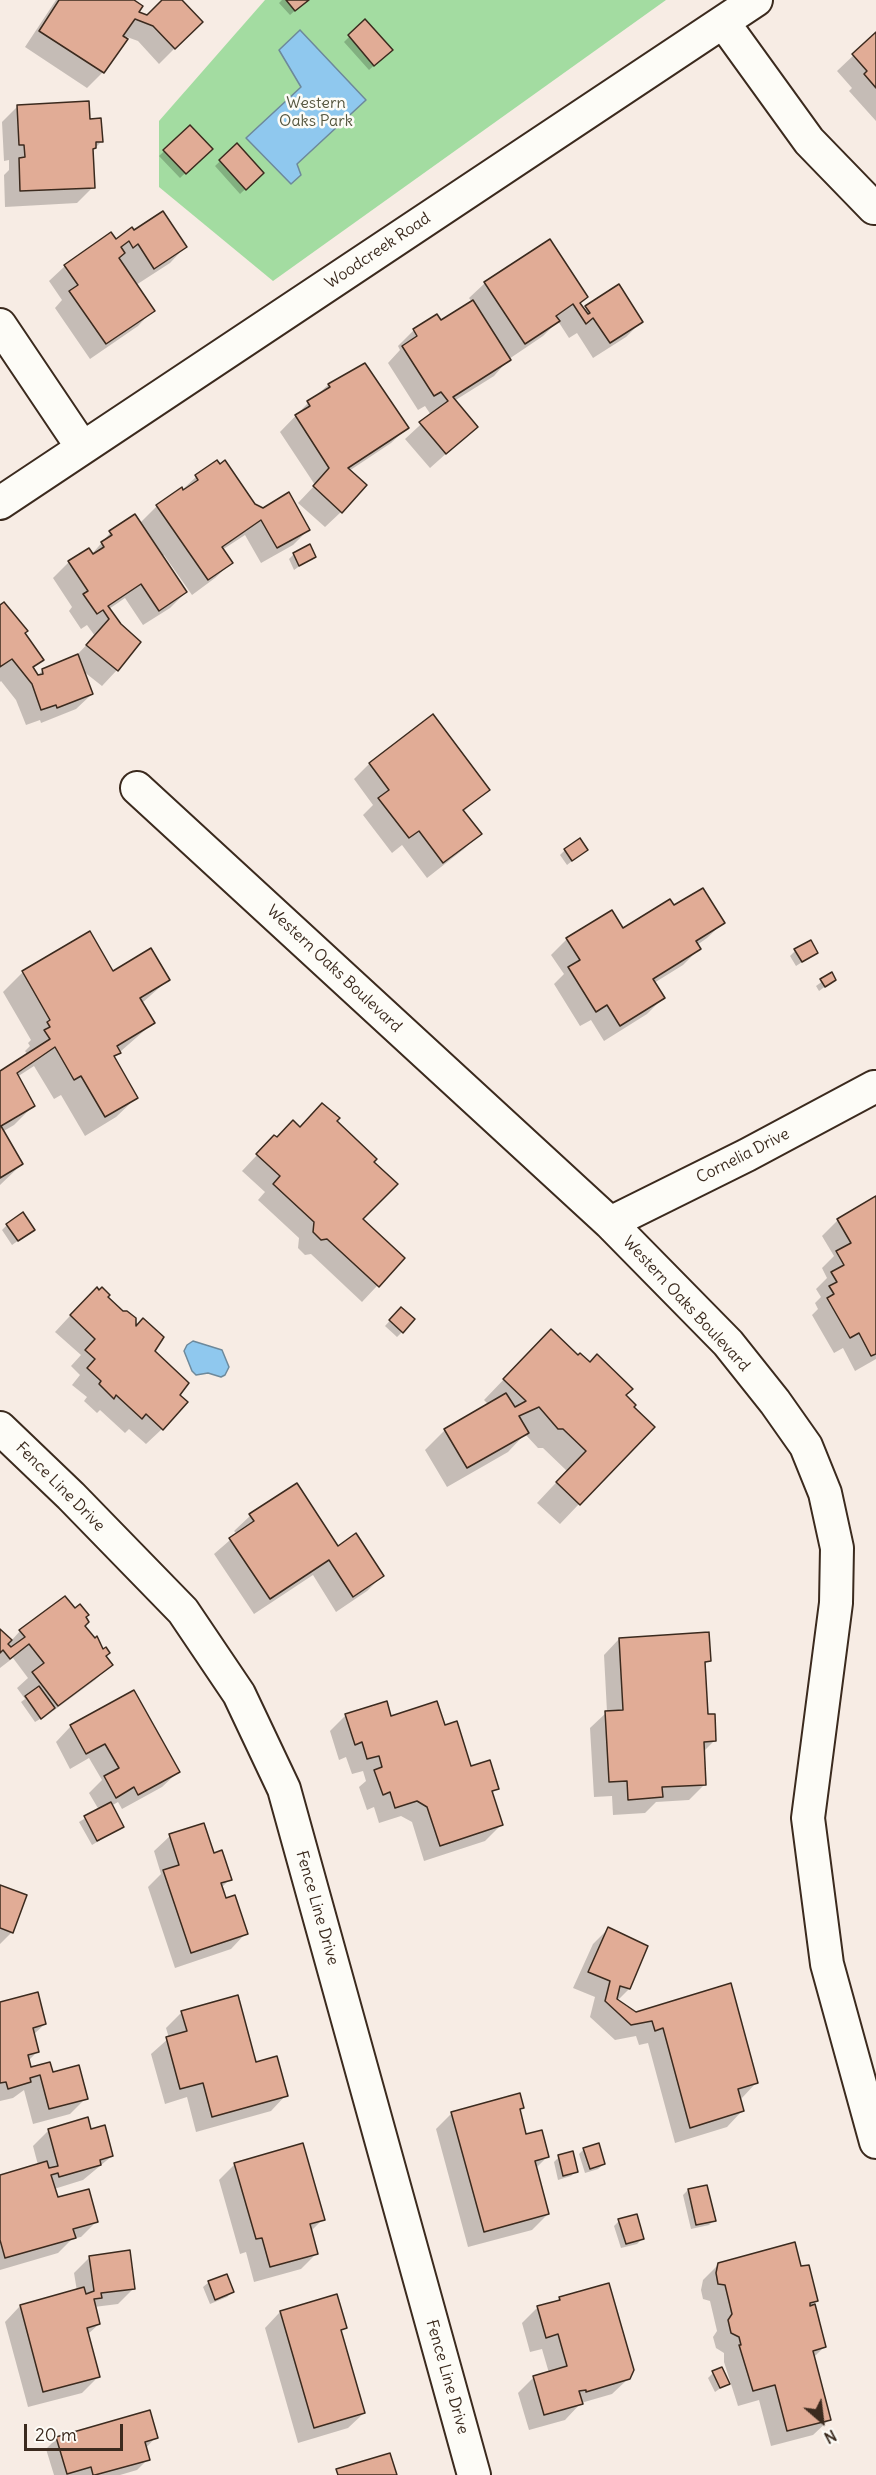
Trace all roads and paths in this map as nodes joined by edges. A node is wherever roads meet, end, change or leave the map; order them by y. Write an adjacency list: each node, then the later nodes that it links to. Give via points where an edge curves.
1 (756, 0): 2 (street, Woodcreek Road)
2 (723, 22): 3 (street, via 809,141); 5 (street, Woodcreek Road)
3 (874, 208)
4 (0, 326): 5 (street)
5 (82, 447): 6 (street, Woodcreek Road)
6 (0, 503)
7 (137, 788): 9 (street, Western Oaks Boulevard)
8 (874, 1087): 9 (street, Cornelia Drive)
9 (610, 1223): 11 (street, Western Oaks Boulevard, via 728,1343 775,1402 806,1446 825,1493 837,1548 836,1603 808,1818 826,1964)
10 (0, 1428): 12 (street, Fence Line Drive, via 183,1611 239,1694 284,1789)
11 (876, 2142)
12 (474, 2475)

